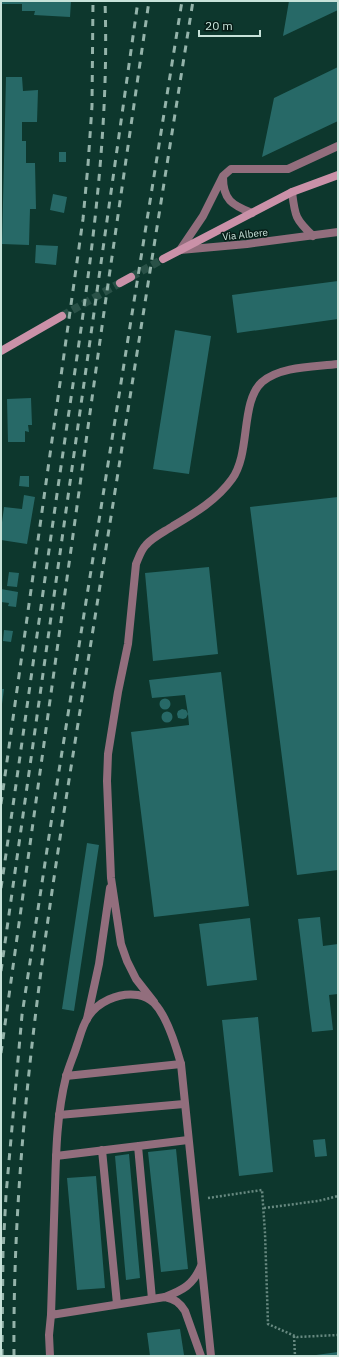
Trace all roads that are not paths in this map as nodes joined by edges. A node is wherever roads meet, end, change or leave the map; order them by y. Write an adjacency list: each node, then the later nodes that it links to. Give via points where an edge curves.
1 (338, 146): 3 (street, via 288,169 231,169)
2 (338, 175): 4 (street, Via Albere)
3 (223, 176): 5 (street, Via Albere, via 225,194 237,207); 8 (street, Via Albere, via 203,216)
4 (292, 192): 5 (street, Via Albere); 7 (street, via 296,216 300,224)
5 (252, 213): 8 (street, Via Albere)
6 (338, 232): 7 (street, Via Albere)
7 (313, 236): 8 (street, Via Albere)
8 (180, 250): 9 (street, Via Albere)
9 (163, 259)
10 (131, 277): 11 (street)
11 (120, 283)
12 (62, 316): 13 (street)
13 (1, 351)
14 (338, 364): 15 (street, via 284,370 261,383 249,409 242,457 232,479 202,509 154,538 140,553 134,576 128,644 108,754)
15 (111, 878): 16 (street, via 121,944 136,979); 17 (street, via 99,964)
16 (154, 1003): 17 (street, via 134,994 114,997 95,1009); 18 (street, via 164,1018 178,1052)
17 (87, 1019): 19 (street)
18 (180, 1064): 19 (street); 20 (street)
19 (66, 1076): 21 (street)
20 (184, 1104): 21 (street); 22 (street)
21 (59, 1116): 25 (street)
22 (188, 1140): 23 (street); 26 (street)
23 (138, 1146): 24 (street); 28 (street)
24 (102, 1150): 25 (street); 29 (street)
25 (56, 1156): 30 (street)
26 (201, 1266): 27 (street, via 192,1282); 33 (street)
27 (165, 1297): 28 (street); 32 (street, via 176,1300 185,1311)
28 (152, 1299): 29 (street)
29 (117, 1304): 30 (street)
30 (51, 1315): 31 (street)
31 (50, 1356)
32 (201, 1356)
33 (211, 1356)

